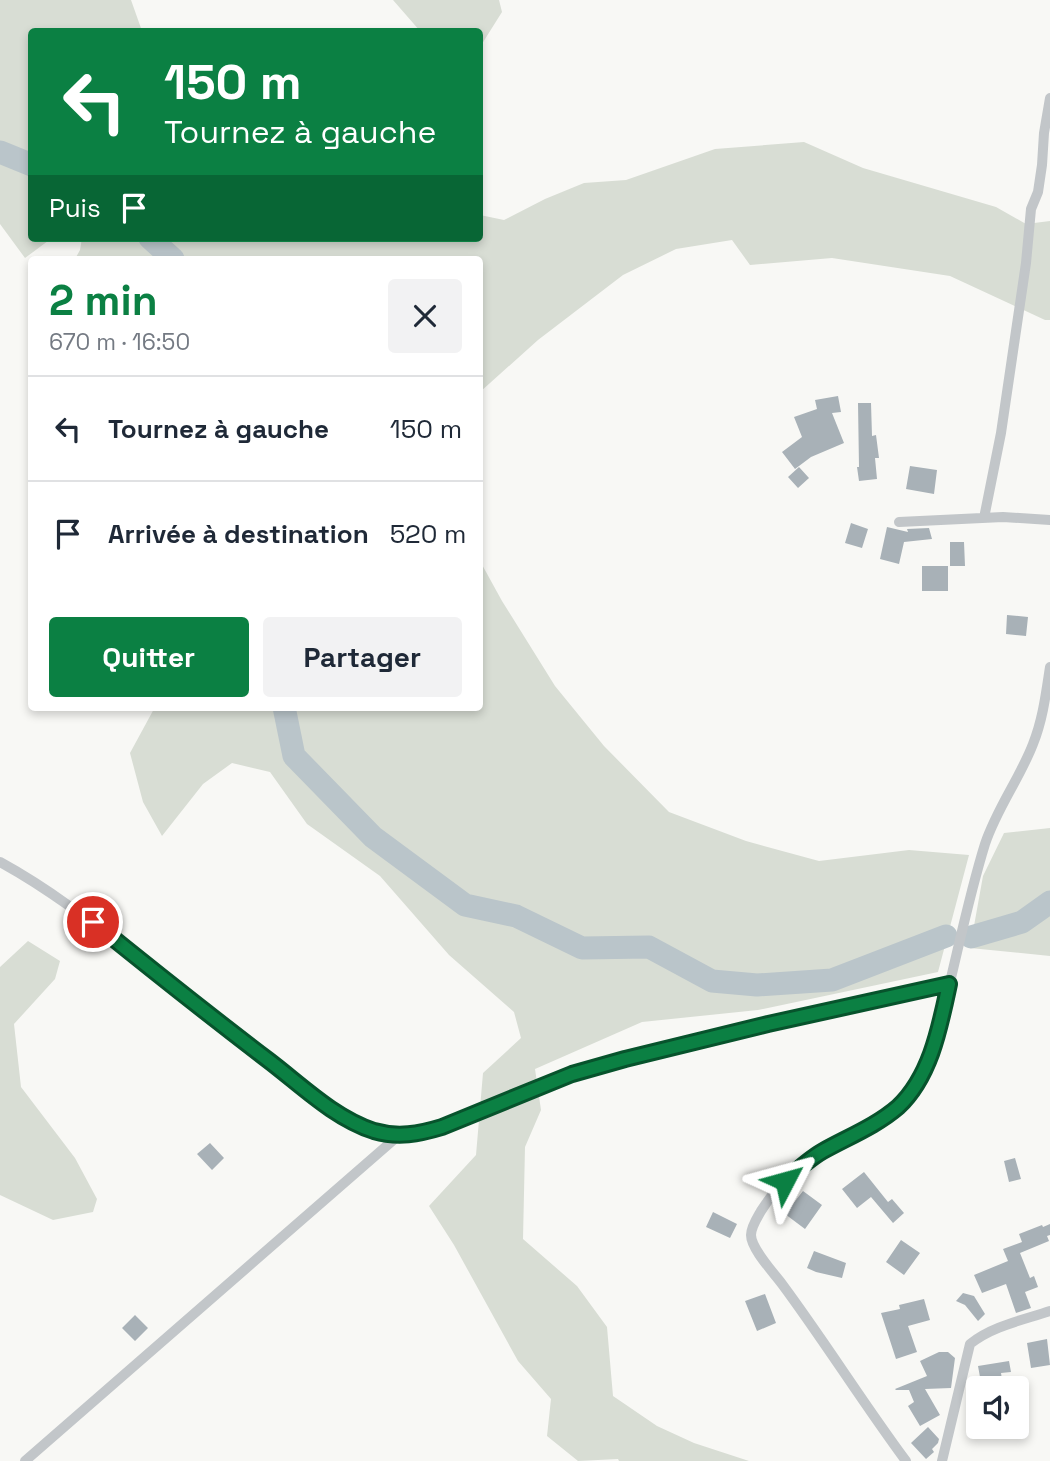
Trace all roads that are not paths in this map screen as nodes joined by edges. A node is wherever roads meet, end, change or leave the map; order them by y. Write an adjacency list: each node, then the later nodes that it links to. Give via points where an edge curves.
1 (1050, 98): 2 (street, via 1001,433)
2 (984, 518): 3 (street); 4 (street)
3 (1050, 520)
4 (899, 522)
5 (1050, 667): 7 (street, via 1033,744 979,863)
6 (0, 862): 8 (street, via 93,922 327,1105 353,1122)
7 (949, 984): 8 (street, via 625,1059 572,1074 442,1127); 11 (street, via 941,1023 911,1093 882,1119 822,1152 785,1181 755,1221 751,1236 757,1251)
8 (398, 1136): 10 (street)
9 (1050, 1311): 12 (street, via 996,1329 970,1344)
10 (25, 1461)
11 (906, 1461)
12 (942, 1461)

